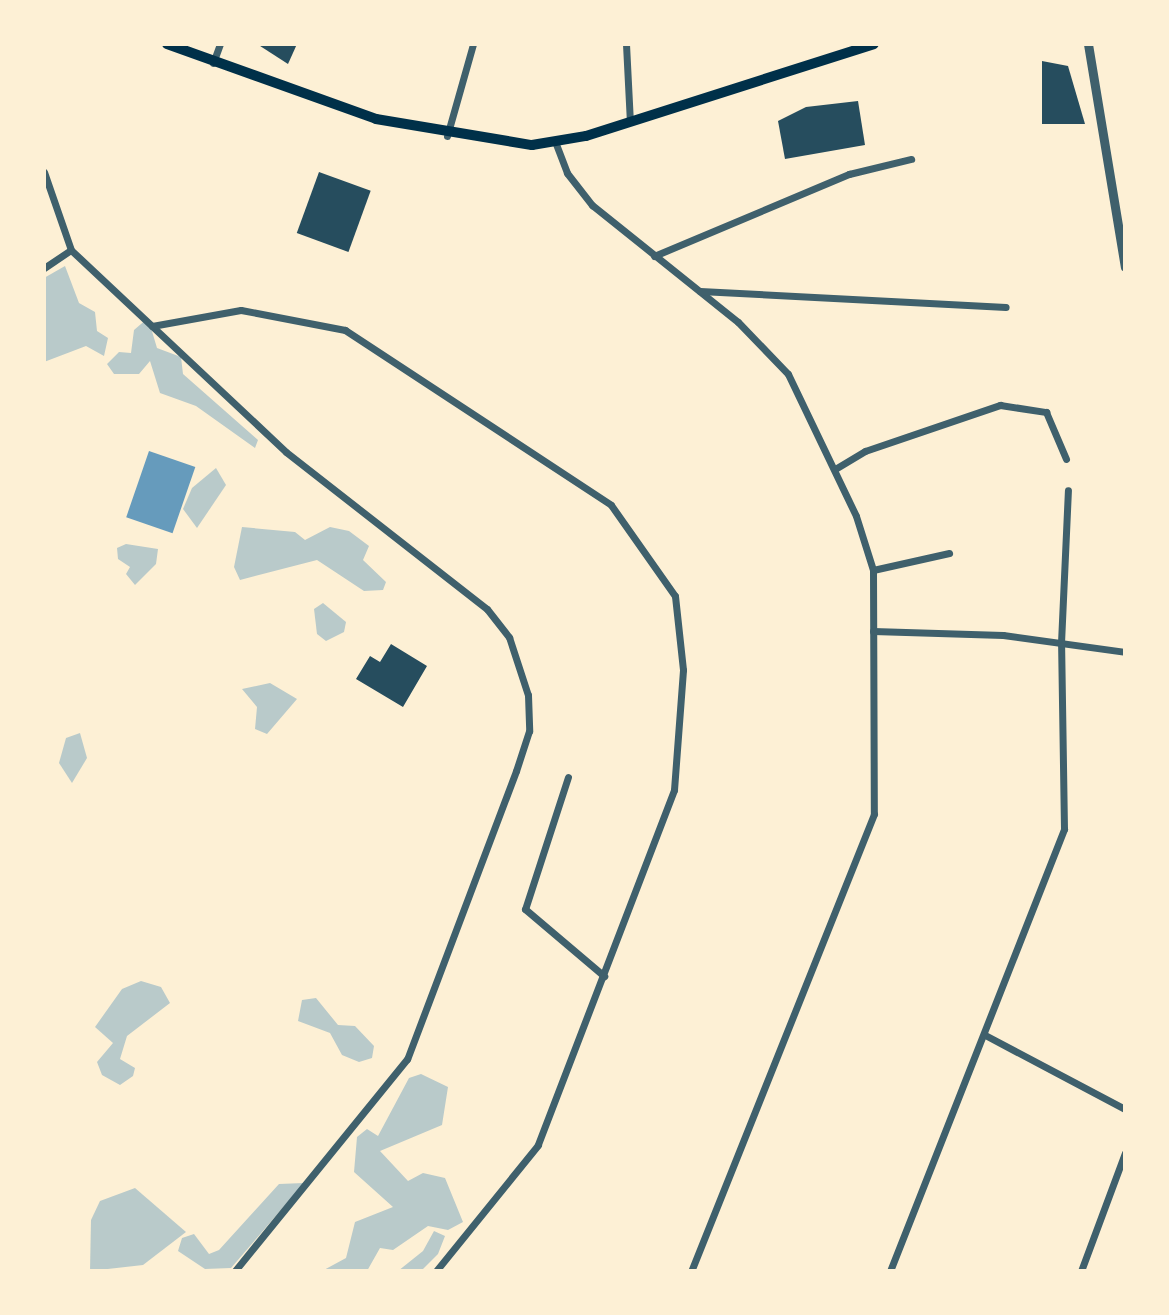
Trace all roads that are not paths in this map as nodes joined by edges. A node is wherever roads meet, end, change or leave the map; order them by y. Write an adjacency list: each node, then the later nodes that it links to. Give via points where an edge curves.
1 (167, 44): 7 (main road)
2 (220, 44): 7 (street)
3 (473, 44): 9 (street)
4 (626, 44): 8 (street)
5 (874, 44): 8 (main road)
6 (1088, 44): 15 (street)
7 (213, 63): 9 (main road)
8 (630, 122): 10 (main road)
9 (447, 136): 10 (main road)
10 (556, 144): 14 (street, via 583,194)
11 (911, 159): 14 (street, via 849,174)
12 (44, 172): 13 (street)
13 (71, 250): 16 (street); 19 (street)
14 (654, 256): 17 (street)
15 (1125, 267)
16 (44, 268)
17 (698, 290): 18 (street); 21 (street, via 788,374)
18 (1006, 307)
19 (152, 326): 29 (street, via 241,310 332,324 584,484 611,505 662,569 683,628 680,753 674,790); 33 (street, via 286,452 487,609 509,637 528,695 529,731 516,771 407,1059)
20 (1066, 459): 21 (street, via 1046,412 1000,405 865,451)
21 (835, 469): 24 (street)
22 (1068, 490): 26 (street)
23 (949, 553): 24 (street)
24 (873, 570): 25 (street)
25 (873, 631): 26 (street); 35 (street, via 874,814)
26 (1061, 643): 27 (street); 30 (street, via 1064,829)
27 (1125, 652)
28 (568, 777): 29 (street, via 525,909)
29 (604, 976): 34 (street, via 538,1145)
30 (985, 1035): 31 (street); 36 (street)
31 (1125, 1109)
32 (1125, 1153): 37 (street)
33 (235, 1271)
34 (436, 1271)
35 (691, 1271)
36 (890, 1271)
37 (1081, 1271)

